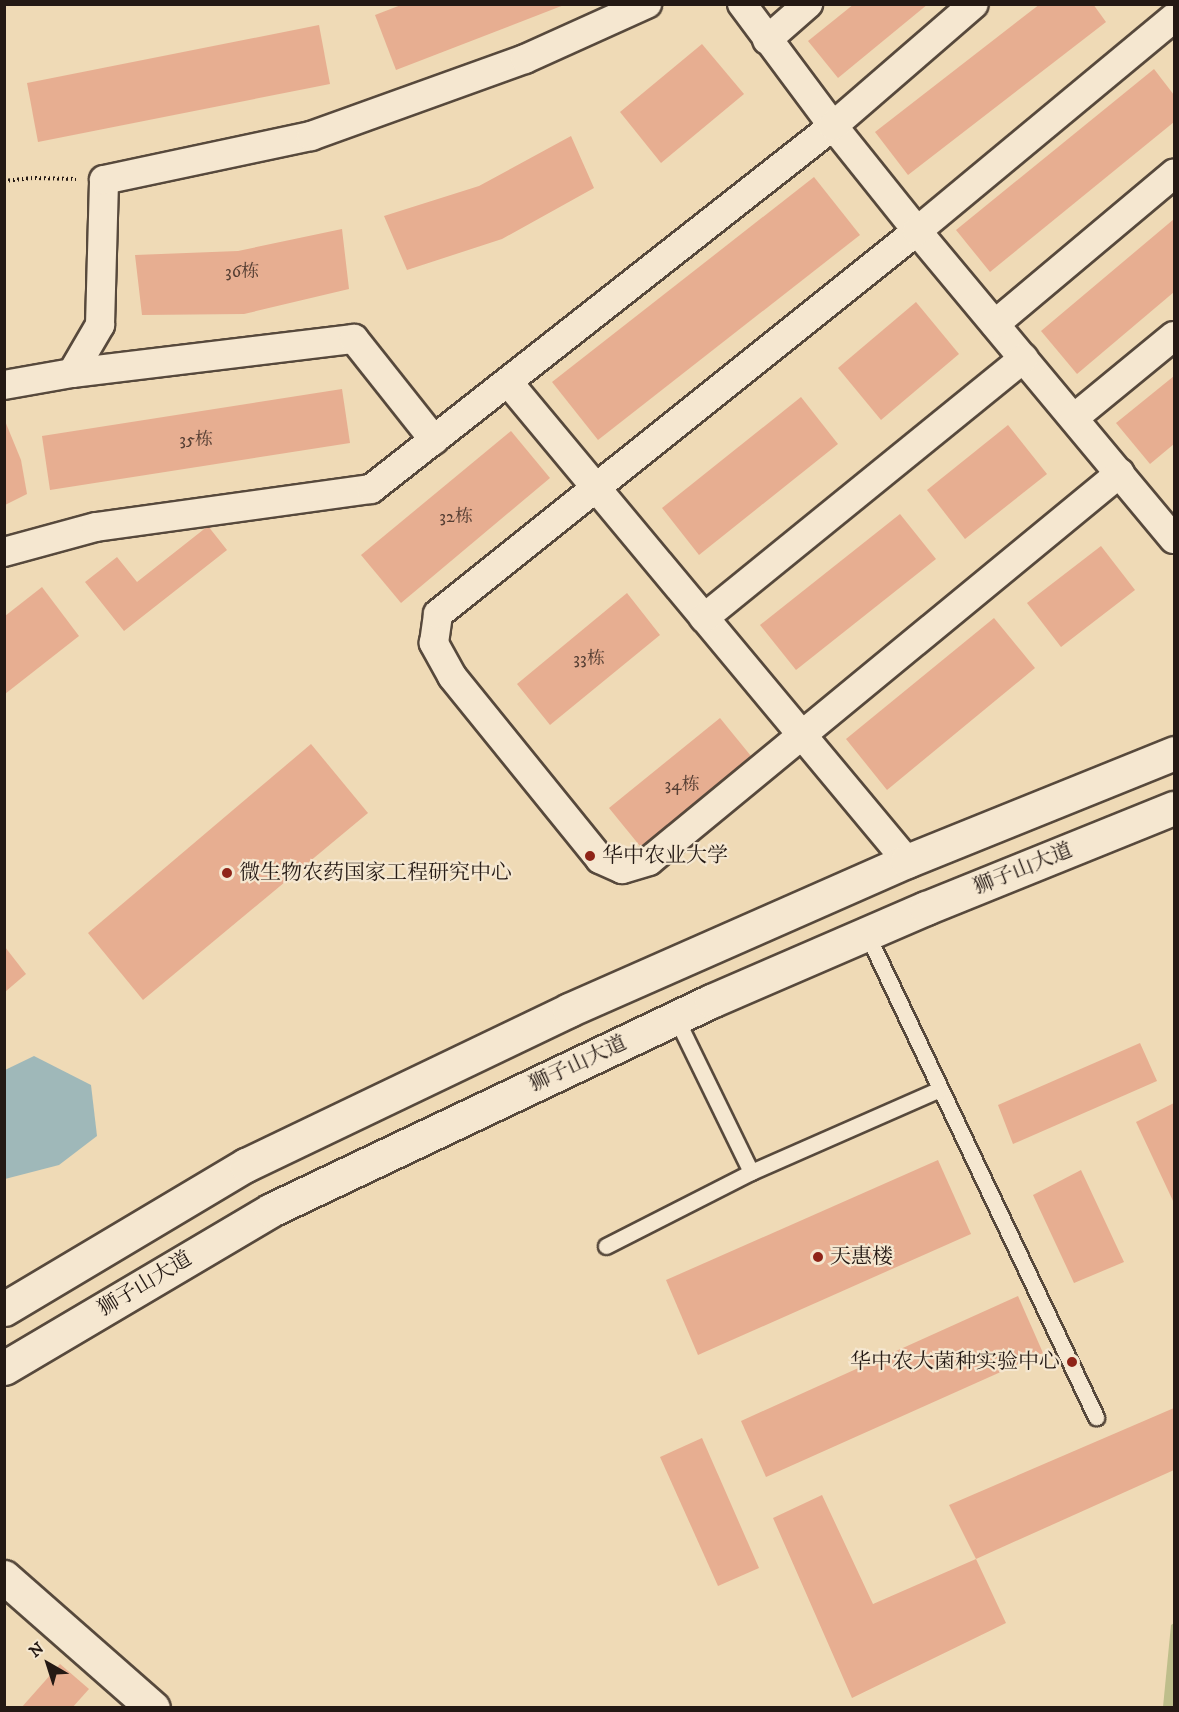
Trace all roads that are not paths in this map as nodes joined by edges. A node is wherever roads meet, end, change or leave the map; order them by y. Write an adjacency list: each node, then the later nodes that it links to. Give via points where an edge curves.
1 (647, 4): 13 (street, via 513,63 311,136 104,180 100,325)
2 (742, 4): 6 (street)
3 (808, 4): 6 (street)
4 (974, 4): 7 (street)
5 (1174, 18): 9 (street)
6 (767, 40): 7 (street)
7 (833, 126): 9 (street); 14 (street)
8 (1174, 174): 10 (street)
9 (917, 231): 10 (street); 19 (street)
10 (996, 324): 12 (street)
11 (1174, 336): 16 (street)
12 (1024, 358): 16 (street); 23 (street)
13 (72, 373): 15 (street); 17 (street, via 354,339)
14 (508, 381): 17 (street); 19 (street)
15 (4, 385)
16 (1074, 418): 18 (street)
17 (434, 440): 22 (street, via 371,489 96,527)
18 (1120, 473): 20 (street); 24 (street)
19 (597, 489): 23 (street); 24 (street, via 438,614 434,644 452,676 600,859 622,869 649,861)
20 (1165, 507): 21 (street)
21 (1174, 539)
22 (4, 552)
23 (704, 618): 24 (street)
24 (802, 736): 27 (street)
25 (1174, 753): 27 (street)
26 (1174, 808): 28 (street, 狮子山大道)
27 (907, 861): 33 (street, via 569,1010 246,1165)
28 (867, 934): 29 (street, 狮子山大道); 30 (lane)
29 (676, 1018): 31 (lane); 34 (street, 狮子山大道, via 271,1210)
30 (940, 1089): 31 (lane); 35 (lane)
31 (751, 1172): 32 (lane)
32 (606, 1246)
33 (4, 1309)
34 (4, 1368)
35 (1096, 1417)
36 (4, 1577): 37 (street)
37 (153, 1707)

